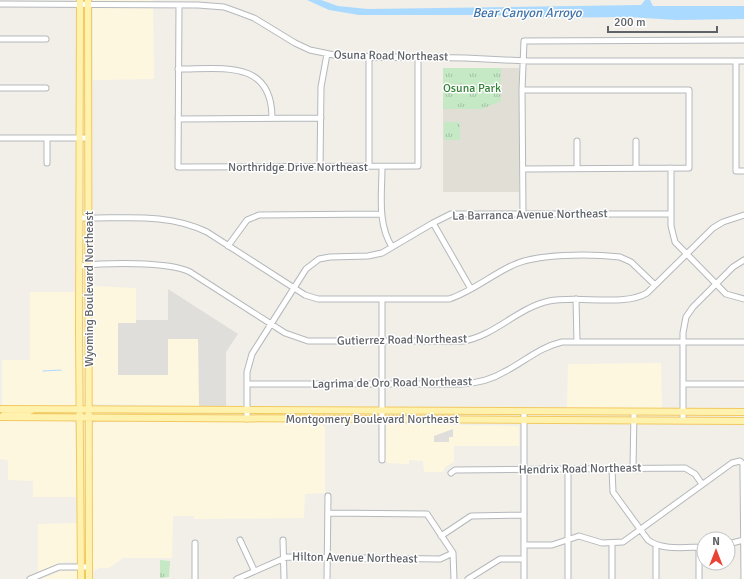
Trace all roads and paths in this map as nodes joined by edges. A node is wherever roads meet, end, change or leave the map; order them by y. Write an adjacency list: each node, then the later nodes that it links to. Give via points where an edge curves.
1 (80, 2): 2 (street, Osuna Road Northeast); 3 (street, Osuna Road Northeast); 23 (main road, Wyoming Boulevard Northeast)
2 (88, 2): 4 (street, Osuna Road Northeast); 24 (main road, Wyoming Boulevard Northeast)
3 (0, 4)
4 (179, 5): 8 (street, Osuna Road Northeast, via 211,6 238,12 254,18 295,44); 14 (street)
5 (0, 38): 6 (street)
6 (46, 38)
7 (744, 40): 11 (street, via 526,40 523,43)
8 (327, 54): 9 (street, Osuna Road Northeast); 19 (street, via 321,87)
9 (369, 57): 10 (street, Osuna Road Northeast); 29 (street)
10 (418, 57): 11 (street, Osuna Road Northeast); 30 (street, Northridge Drive Northeast, via 418,166)
11 (523, 61): 12 (street, Osuna Road Northeast); 17 (street)
12 (736, 61): 13 (street, Osuna Road Northeast); 35 (street, via 736,171)
13 (744, 61)
14 (178, 69): 18 (street, via 236,69 253,75 264,86 271,99); 20 (street)
15 (0, 88): 16 (street)
16 (46, 88)
17 (522, 90): 33 (street, via 689,90 689,168); 34 (street)
18 (272, 118): 19 (street); 20 (street)
19 (321, 118): 28 (street)
20 (178, 119): 28 (street, Northridge Drive Northeast, via 178,167)
21 (0, 138): 22 (street)
22 (47, 138): 23 (street); 27 (street)
23 (79, 138): 24 (street); 40 (main road, Wyoming Boulevard Northeast)
24 (88, 138): 41 (main road, Wyoming Boulevard Northeast)
25 (577, 140): 31 (street)
26 (636, 141): 32 (street)
27 (47, 163)
28 (320, 166): 29 (street, Northridge Drive Northeast)
29 (369, 166): 30 (street, Northridge Drive Northeast)
30 (382, 167): 36 (street)
31 (577, 168): 32 (street); 34 (street)
32 (636, 168): 33 (street)
33 (671, 168): 38 (street)
34 (523, 169): 37 (street)
35 (744, 171)
36 (382, 214): 43 (street, via 259,214 247,220); 44 (street, via 384,233)
37 (523, 214): 38 (street, La Barranca Avenue Northeast); 42 (street, La Barranca Avenue Northeast, via 451,214)
38 (671, 214): 45 (street, via 672,235)
39 (744, 215): 45 (street, Gutierrez Road Northeast, via 714,228)
40 (80, 218): 41 (street); 48 (main road, Wyoming Boulevard Northeast)
41 (88, 219): 43 (street, via 176,221 200,229); 47 (main road, Wyoming Boulevard Northeast)
42 (433, 223): 44 (street, La Barranca Avenue Northeast); 52 (street)
43 (228, 246): 51 (street)
44 (392, 247): 51 (street, La Barranca Avenue Northeast, via 382,253 368,256 319,259 306,269)
45 (686, 254): 49 (street); 50 (street, Gutierrez Road Northeast)
46 (744, 260): 49 (street)
47 (89, 265): 48 (street, Gutierrez Road Northeast); 56 (street, Gutierrez Road Northeast, via 178,267 190,272); 68 (main road, Wyoming Boulevard Northeast)
48 (80, 266): 67 (main road, Wyoming Boulevard Northeast)
49 (716, 284): 54 (street, via 730,296); 59 (street, via 686,317)
50 (655, 285): 52 (street, via 631,262 620,257 551,256 521,261); 53 (street, Gutierrez Road Northeast, via 635,299)
51 (294, 289): 55 (street, via 318,299); 56 (street, La Barranca Avenue Northeast)
52 (471, 289): 55 (street, via 449,299)
53 (576, 299): 57 (street, Gutierrez Road Northeast, via 558,299 534,305 470,340); 58 (street)
54 (744, 299)
55 (382, 300): 57 (street)
56 (270, 324): 57 (street, Gutierrez Road Northeast, via 285,333 308,341); 61 (street, La Barranca Avenue Northeast, via 252,354)
57 (382, 342): 62 (street)
58 (577, 342): 59 (street, Lagrima de Oro Road Northeast); 62 (street, Lagrima de Oro Road Northeast, via 562,342 548,346 504,373 481,382)
59 (683, 342): 60 (street, Lagrima de Oro Road Northeast); 63 (street)
60 (744, 342)
61 (247, 384): 62 (street, Lagrima de Oro Road Northeast); 69 (street, La Barranca Avenue Northeast)
62 (382, 384): 70 (street)
63 (683, 384): 64 (street); 73 (street)
64 (744, 384)
65 (0, 408): 66 (main road, Montgomery Boulevard Northeast)
66 (34, 408): 67 (main road, Montgomery Boulevard Northeast); 75 (main road, via 25,413)
67 (80, 408): 68 (main road, Montgomery Boulevard Northeast); 76 (main road, Wyoming Boulevard Northeast)
68 (89, 409): 69 (main road, Montgomery Boulevard Northeast); 77 (main road, Wyoming Boulevard Northeast)
69 (247, 410): 70 (main road, Montgomery Boulevard Northeast); 78 (street, La Barranca Avenue Northeast)
70 (382, 411): 71 (main road, Montgomery Boulevard Northeast); 79 (street)
71 (524, 412): 72 (main road, Montgomery Boulevard Northeast); 80 (street)
72 (634, 412): 73 (main road, Montgomery Boulevard Northeast); 81 (street)
73 (683, 412): 74 (main road, Montgomery Boulevard Northeast); 82 (street)
74 (744, 412)
75 (0, 417): 76 (main road, Montgomery Boulevard Northeast)
76 (80, 418): 77 (main road, Montgomery Boulevard Northeast); 110 (main road, Wyoming Boulevard Northeast)
77 (89, 418): 78 (main road, Montgomery Boulevard Northeast); 111 (main road, Wyoming Boulevard Northeast)
78 (247, 419): 79 (main road, Montgomery Boulevard Northeast)
79 (382, 420): 80 (main road, Montgomery Boulevard Northeast); 84 (street)
80 (524, 420): 81 (main road, Montgomery Boulevard Northeast); 88 (street)
81 (634, 420): 82 (main road, Montgomery Boulevard Northeast); 86 (street)
82 (683, 420): 83 (main road, Montgomery Boulevard Northeast)
83 (744, 420)
84 (382, 460)
85 (612, 468): 86 (street, Hendrix Road Northeast); 87 (street, Hendrix Road Northeast); 95 (street, via 613,492)
86 (633, 468): 91 (street, Hendrix Road Northeast, via 685,468 695,474)
87 (568, 469): 88 (street, Hendrix Road Northeast); 97 (street)
88 (524, 470): 90 (street, Hendrix Road Northeast, via 455,470); 94 (street)
89 (743, 471): 91 (street, via 742,464 736,461); 100 (street)
90 (451, 473)
91 (702, 484): 95 (street)
92 (328, 496): 93 (street)
93 (328, 512): 96 (street, via 427,514); 107 (street)
94 (524, 516): 96 (street, via 471,516); 103 (street)
95 (641, 530): 102 (street, via 629,539); 104 (street, via 648,540)
96 (441, 536): 106 (street)
97 (568, 538): 102 (street, via 584,536 602,543); 103 (street, via 552,545); 123 (street)
98 (240, 540): 112 (street)
99 (283, 540): 108 (street)
100 (744, 540): 126 (street)
101 (195, 543): 117 (street)
102 (612, 543): 124 (street)
103 (524, 545): 109 (street)
104 (656, 545): 105 (street); 125 (street)
105 (696, 547)
106 (453, 553): 107 (street, Hilton Avenue Northeast, via 440,559); 120 (street)
107 (327, 557): 108 (street, Hilton Avenue Northeast); 119 (street)
108 (283, 558): 112 (street, Hilton Avenue Northeast); 118 (street)
109 (524, 559): 121 (street, via 500,559); 122 (street)
110 (81, 567): 111 (street); 114 (street, via 59,567); 115 (main road, Wyoming Boulevard Northeast)
111 (89, 567): 116 (main road, Wyoming Boulevard Northeast)
112 (254, 570): 113 (street, Hilton Avenue Northeast)
113 (239, 578)
114 (30, 579)
115 (81, 579)
116 (89, 579)
117 (195, 579)
118 (284, 579)
119 (327, 579)
120 (454, 579)
121 (468, 579)
122 (524, 579)
123 (568, 579)
124 (612, 579)
125 (656, 579)
126 (744, 579)

